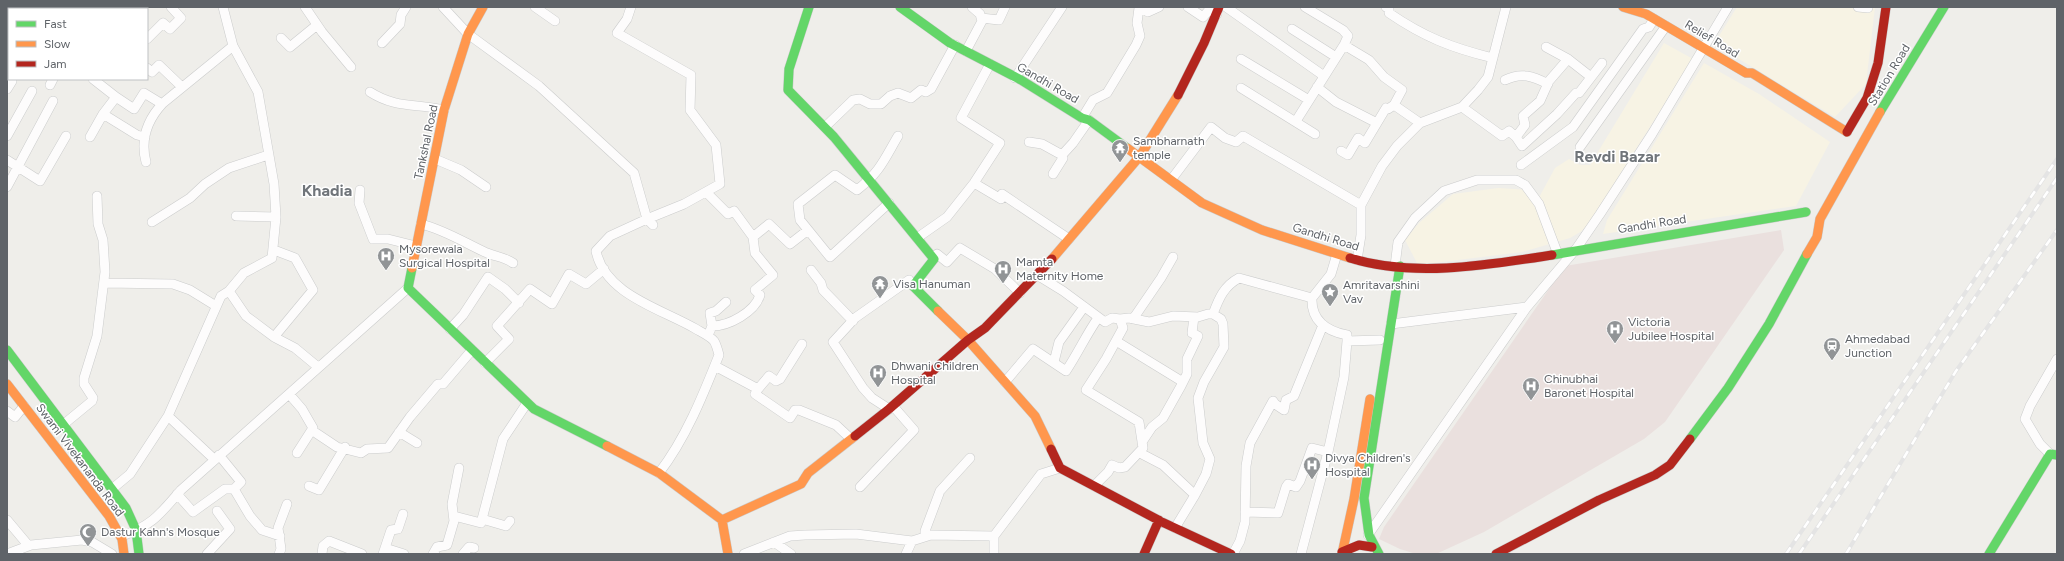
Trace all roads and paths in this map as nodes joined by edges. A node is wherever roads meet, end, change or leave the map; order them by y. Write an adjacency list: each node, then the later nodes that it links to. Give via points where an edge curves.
1 (171, 7): 34 (street, via 181,18 170,29 163,23)
2 (223, 7): 38 (street)
3 (305, 7): 30 (street)
4 (406, 7): 36 (street, via 401,15 400,24)
5 (443, 7): 33 (street)
6 (483, 7): 33 (street, Tankshal Road)
7 (535, 7): 29 (street)
8 (631, 7): 103 (street, via 617,34 691,75 690,110 716,144 720,184)
9 (809, 7): 76 (street, via 788,72 786,87 791,95)
10 (900, 7): 39 (street, Gandhi Road)
11 (972, 7): 27 (street)
12 (1005, 7): 27 (street, via 999,20)
13 (1062, 7): 53 (street)
14 (1139, 7): 15 (street, via 1148,12); 72 (street, via 1137,23 1140,36 1136,45 1107,93 1093,100)
15 (1160, 7)
16 (1188, 7): 26 (street, via 1203,17 1209,10)
17 (1226, 7): 51 (street)
18 (1305, 7): 37 (street, via 1343,30 1348,36)
19 (1386, 7): 44 (street, via 1389,13 1407,25 1438,41)
20 (1506, 7): 44 (street)
21 (1623, 7): 25 (street, Relief Road)
22 (1728, 7): 41 (street)
23 (1886, 7): 52 (street, Station Road)
24 (1944, 7): 60 (street, Station Road)
25 (1642, 9): 28 (street, Relief Road)
26 (1218, 10): 90 (street, via 1177,97)
27 (981, 18): 42 (street, via 982,21)
28 (1654, 18): 31 (street, Relief Road); 94 (street, via 1649,27 1643,29 1573,127)
29 (556, 21)
30 (317, 25): 35 (street, via 290,47); 49 (street)
31 (1666, 26): 41 (street, Relief Road); 86 (street)
32 (1292, 29): 43 (street)
33 (468, 34): 70 (street, Tankshal Road); 111 (street, via 539,86 634,173)
34 (148, 38)
35 (281, 38)
36 (382, 43)
37 (1344, 45): 43 (street); 68 (street, via 1369,60 1384,77 1402,90)
38 (233, 46): 58 (street); 88 (street, via 258,92)
39 (955, 46): 42 (street, Gandhi Road); 76 (street, via 931,90 921,90 911,98 898,92 881,104 854,100)
40 (1546, 47): 46 (street)
41 (1704, 49): 78 (street, Relief Road, via 1746,73 1752,73); 118 (street, via 1652,134)
42 (966, 51): 48 (street, Gandhi Road)
43 (1336, 57): 51 (street)
44 (1493, 58): 69 (street, via 1488,77)
45 (1241, 59): 65 (street)
46 (1568, 59): 54 (street); 57 (street)
47 (1602, 63): 54 (street)
48 (990, 64): 53 (street, Gandhi Road); 99 (street, via 960,118 1000,143)
49 (351, 67)
50 (148, 69): 58 (street, via 152,72 159,65)
51 (1324, 76): 59 (street)
52 (1874, 76): 60 (street, via 1886,78); 78 (street, Station Road, via 1867,98)
53 (1015, 78): 72 (street, Gandhi Road)
54 (1591, 78): 84 (street, via 1563,109 1522,146)
55 (93, 80): 64 (street)
56 (1505, 80): 57 (street, via 1522,75 1535,77)
57 (1548, 84): 84 (street, via 1540,101 1524,116 1525,125)
58 (182, 87): 67 (street)
59 (1317, 87): 65 (street); 74 (street, via 1336,102)
60 (1896, 87): 241 (street, Station Road, via 1820,219 1817,237 1769,324 1728,388 1670,465 1655,475 1598,500)
61 (1241, 88): 73 (street)
62 (32, 91): 79 (street)
63 (370, 92): 70 (street, via 384,101 402,106 425,105)
64 (116, 97): 67 (street, via 134,108 144,93); 71 (street)
65 (1309, 100): 73 (street)
66 (53, 102): 95 (street)
67 (162, 104): 83 (street, via 150,121)
68 (1394, 105): 74 (street, via 1386,108); 75 (street)
69 (1462, 107): 75 (street); 84 (street, via 1502,136 1509,131)
70 (444, 110): 91 (street, Tankshal Road)
71 (103, 114): 82 (street); 83 (street, via 137,135)
72 (1085, 119): 89 (street, via 1074,143); 90 (street, Gandhi Road)
73 (1296, 121): 77 (street)
74 (1377, 123): 87 (street, via 1365,143 1358,138 1348,155)
75 (1420, 123): 106 (street, via 1382,166)
76 (825, 126): 97 (street)
77 (1315, 134)
78 (1846, 135)
79 (7, 136)
80 (66, 136): 95 (street, via 40,181)
81 (898, 136): 97 (street, via 885,161)
82 (90, 137)
83 (145, 137): 93 (street)
84 (1516, 137)
85 (1030, 142): 89 (street, via 1042,144)
86 (1580, 147)
87 (1341, 151)
88 (268, 155): 109 (street, via 274,184); 110 (street, via 229,168 190,198)
89 (1062, 155): 96 (street, via 1063,158)
90 (1140, 156): 98 (street, Gandhi Road); 116 (street)
91 (435, 159): 101 (street, via 461,170); 112 (street, Tankshal Road)
92 (7, 160): 95 (street)
93 (146, 162)
94 (1521, 164)
95 (17, 168): 100 (street)
96 (1053, 174)
97 (869, 180): 105 (street); 113 (street, via 857,190 835,175 798,204 800,220)
98 (1171, 180): 106 (street, via 1211,127 1225,138 1236,142 1243,136); 121 (street, Gandhi Road, via 1202,203 1262,230)
99 (974, 183): 115 (street, via 947,217); 116 (street, via 1001,199 1002,194)
100 (7, 187)
101 (486, 187)
102 (360, 190): 117 (street, via 359,204 373,239 388,239)
103 (706, 192): 111 (street); 114 (street, via 728,214 734,211)
104 (97, 196): 130 (street, via 98,224 103,240 106,272)
105 (889, 203): 113 (street, via 830,257); 115 (street)
106 (1361, 205): 124 (street, via 1361,235)
107 (1806, 212): 118 (street, Gandhi Road)
108 (236, 216): 109 (street)
109 (276, 217): 119 (street)
110 (152, 222)
111 (650, 222): 127 (street, via 610,236 596,251 598,262)
112 (421, 224): 117 (street, Tankshal Road); 125 (street, via 436,228 488,253 505,257)
113 (808, 230): 114 (street, via 790,244 769,224)
114 (753, 237): 149 (street, via 755,253 773,275 756,290 760,295 758,301 746,312 732,322)
115 (917, 238): 122 (street)
116 (1069, 239): 129 (street)
117 (416, 246): 132 (street, Tankshal Road)
118 (1576, 249): 120 (street, Gandhi Road); 140 (street)
119 (274, 250): 133 (street, via 272,258 244,273); 151 (street, via 295,258 313,290)
120 (1557, 252): 126 (street, Gandhi Road, via 1490,264 1418,269); 126 (street, via 1539,204 1525,184 1516,180 1477,180 1444,191 1415,218 1398,242)
121 (1337, 254): 124 (street, Gandhi Road); 135 (street, via 1331,274)
122 (932, 257): 131 (street, via 934,259); 134 (street, via 936,254 947,262 960,248 995,269)
123 (1173, 257): 145 (street)
124 (1357, 260): 126 (street, Gandhi Road)
125 (513, 263)
126 (1396, 266): 147 (street); 155 (street)
127 (604, 269): 137 (street, via 586,284 569,274 552,304 530,289); 152 (street, via 619,287)
128 (811, 270): 146 (street, via 823,290)
129 (1037, 275): 134 (street); 139 (street)
130 (104, 283): 138 (street, via 173,284 190,290); 175 (street, via 96,336 84,378 84,384 92,394 92,401)
131 (913, 286): 146 (street, via 909,280); 153 (street)
132 (408, 288): 150 (street); 164 (street)
133 (229, 291): 138 (street, via 221,296); 151 (street, via 246,316)
134 (1020, 293): 153 (street, via 985,328)
135 (1312, 298): 141 (street, via 1239,278 1229,283 1219,298); 148 (street, via 1313,311)
136 (726, 302): 149 (street, via 710,313)
137 (518, 303): 150 (street, via 505,289 488,277 463,315); 162 (street, via 497,326 509,339)
138 (216, 306): 174 (street)
139 (1084, 307): 143 (street); 161 (street, via 1060,342)
140 (1527, 307): 147 (street); 210 (street)
141 (1213, 314): 142 (street); 197 (street, via 1224,324 1224,347 1198,398 1203,443 1210,459 1206,474)
142 (1194, 316): 145 (street, via 1173,316 1149,322); 166 (street, via 1192,334 1198,336 1187,359 1187,374)
143 (1098, 318): 144 (street, via 1105,322 1112,318); 161 (street, via 1066,370)
144 (1120, 319): 145 (street); 154 (street, via 1123,328)
145 (1133, 319)
146 (853, 321): 172 (street, via 833,342 872,398)
147 (1390, 324): 210 (street, via 1364,498)
148 (1323, 325): 156 (street, via 1334,332 1347,335); 200 (street, via 1294,396 1286,400 1284,410 1273,401 1253,436 1246,466)
149 (712, 326): 152 (street)
150 (450, 328): 159 (street)
151 (274, 337): 164 (street, via 295,348)
152 (709, 337): 163 (street, via 714,340 719,355)
153 (968, 340): 165 (street); 172 (street)
154 (1116, 340): 166 (street); 179 (street, via 1086,390 1139,422)
155 (1380, 340): 156 (street); 221 (street, via 1354,499)
156 (1347, 341): 184 (street, via 1344,376)
157 (802, 344): 168 (street, via 780,379 776,380 769,376)
158 (7, 350): 175 (street)
159 (472, 350): 162 (street); 176 (street, via 443,384 438,384)
160 (2057, 359): 185 (street, via 2025,419 2040,444)
161 (1054, 362): 165 (street, via 1032,349)
162 (486, 363): 170 (street)
163 (715, 366): 168 (street); 190 (street, via 708,385 670,458)
164 (318, 367): 169 (street)
165 (1005, 382): 189 (street, via 1035,416)
166 (1183, 382): 179 (street, via 1163,418 1152,427)
167 (7, 384): 171 (street, Swami Vivekananda Road)
168 (758, 389): 178 (street, via 755,394 790,418 795,410 799,410 836,425)
169 (289, 394): 182 (street, via 313,428); 186 (street)
170 (527, 403): 190 (street, via 534,409); 204 (street, via 503,439)
171 (24, 406): 173 (street, via 15,417); 211 (street, Swami Vivekananda Road)
172 (891, 407): 178 (street); 193 (street, via 914,430)
173 (7, 410)
174 (168, 416): 186 (street); 194 (street, via 130,474)
175 (64, 424): 194 (street)
176 (399, 432): 180 (street); 181 (street, via 388,448 367,449 361,453)
177 (316, 433): 181 (street, via 336,446)
178 (850, 439): 205 (street, via 808,473 801,484)
179 (1142, 442): 183 (street, via 1143,448)
180 (417, 443)
181 (345, 447): 191 (street, via 319,490)
182 (297, 452)
183 (1140, 452): 192 (street, via 1125,468 1112,465); 197 (street, via 1163,464)
184 (1328, 452): 200 (street, via 1312,448 1296,487 1288,484 1286,487 1278,513); 240 (street)
185 (2054, 455): 242 (street)
186 (217, 457): 195 (street, via 241,482); 196 (street)
187 (970, 458): 213 (street, via 940,491)
188 (460, 468): 202 (street, via 452,504)
189 (1060, 468): 192 (street); 214 (street, via 1041,474)
190 (659, 473): 205 (street)
191 (309, 486)
192 (1094, 486): 206 (street)
193 (860, 487)
194 (112, 489): 209 (street, via 126,508)
195 (234, 489): 196 (street, via 225,489 194,512); 212 (street, via 250,516 262,530)
196 (177, 494): 209 (street, via 156,519)
197 (1195, 495): 208 (street)
198 (287, 504): 212 (street, via 278,528)
199 (217, 510): 226 (street, via 230,529)
200 (1245, 512): 239 (street, via 1241,536)
201 (403, 514): 220 (street, via 398,529 391,530)
202 (454, 516): 204 (street, via 481,523); 231 (street, via 447,545 437,547)
203 (7, 520): 217 (street)
204 (482, 520): 207 (street, via 506,526)
205 (722, 520): 233 (street)
206 (1159, 520): 208 (street); 238 (street)
207 (510, 521)
208 (1175, 528): 239 (street)
209 (137, 530): 211 (street); 225 (street)
210 (1368, 535): 219 (street)
211 (122, 536): 224 (street, Swami Vivekananda Road)
212 (280, 536): 227 (street)
213 (925, 536): 214 (street); 215 (street)
214 (994, 536): 237 (street)
215 (912, 541): 216 (street, via 856,534 805,534); 236 (street)
216 (774, 542): 234 (street); 235 (street)
217 (28, 545): 222 (street); 223 (street, via 82,540 92,542)
218 (474, 548): 232 (street, via 469,547)
219 (1376, 550): 221 (street, via 1359,545)
220 (384, 551): 230 (street)
221 (1342, 553)
222 (7, 554)
223 (112, 554)
224 (124, 554)
225 (139, 554)
226 (207, 554)
227 (279, 554)
228 (322, 554): 229 (street, via 323,546 329,541)
229 (362, 554)
230 (404, 554)
231 (433, 554)
232 (464, 554)
233 (728, 554)
234 (744, 554)
235 (791, 554)
236 (906, 554)
237 (994, 554)
238 (1144, 554)
239 (1232, 554)
240 (1301, 554)
241 (1496, 554)
242 (1989, 554)

